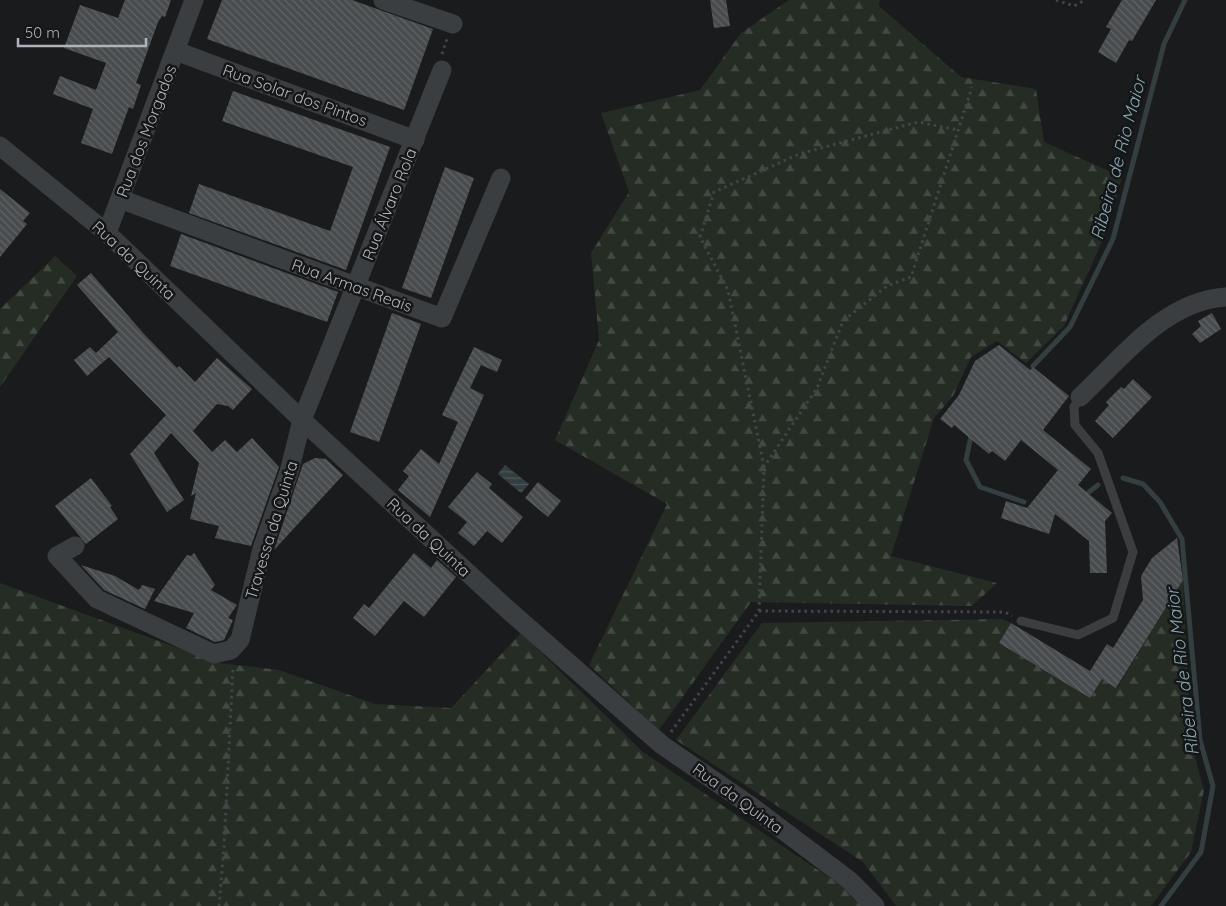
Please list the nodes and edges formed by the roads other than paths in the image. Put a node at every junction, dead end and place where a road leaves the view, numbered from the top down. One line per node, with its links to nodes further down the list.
1 (194, 0): 4 (street, Rua dos Morgados)
2 (383, 0): 3 (street)
3 (454, 24)
4 (176, 51): 6 (street, Rua Solar dos Pintos); 9 (street, Rua dos Morgados)
5 (442, 70): 6 (street, Rua Álvaro Rola)
6 (415, 140): 11 (street, Rua Álvaro Rola)
7 (0, 146): 10 (street, Rua da Quinta)
8 (501, 178): 11 (street, Rua Armas Reais)
9 (120, 200): 10 (street, Rua dos Morgados); 11 (street, Rua Armas Reais)
10 (107, 233): 14 (street, Rua da Quinta)
11 (356, 287): 14 (street, Rua Álvaro Rola)
12 (1226, 297): 13 (street)
13 (1080, 397): 16 (lane)
14 (302, 420): 15 (street, Travessa da Quinta); 17 (street, Rua da Quinta)
15 (75, 546)
16 (1021, 621)
17 (875, 906)

